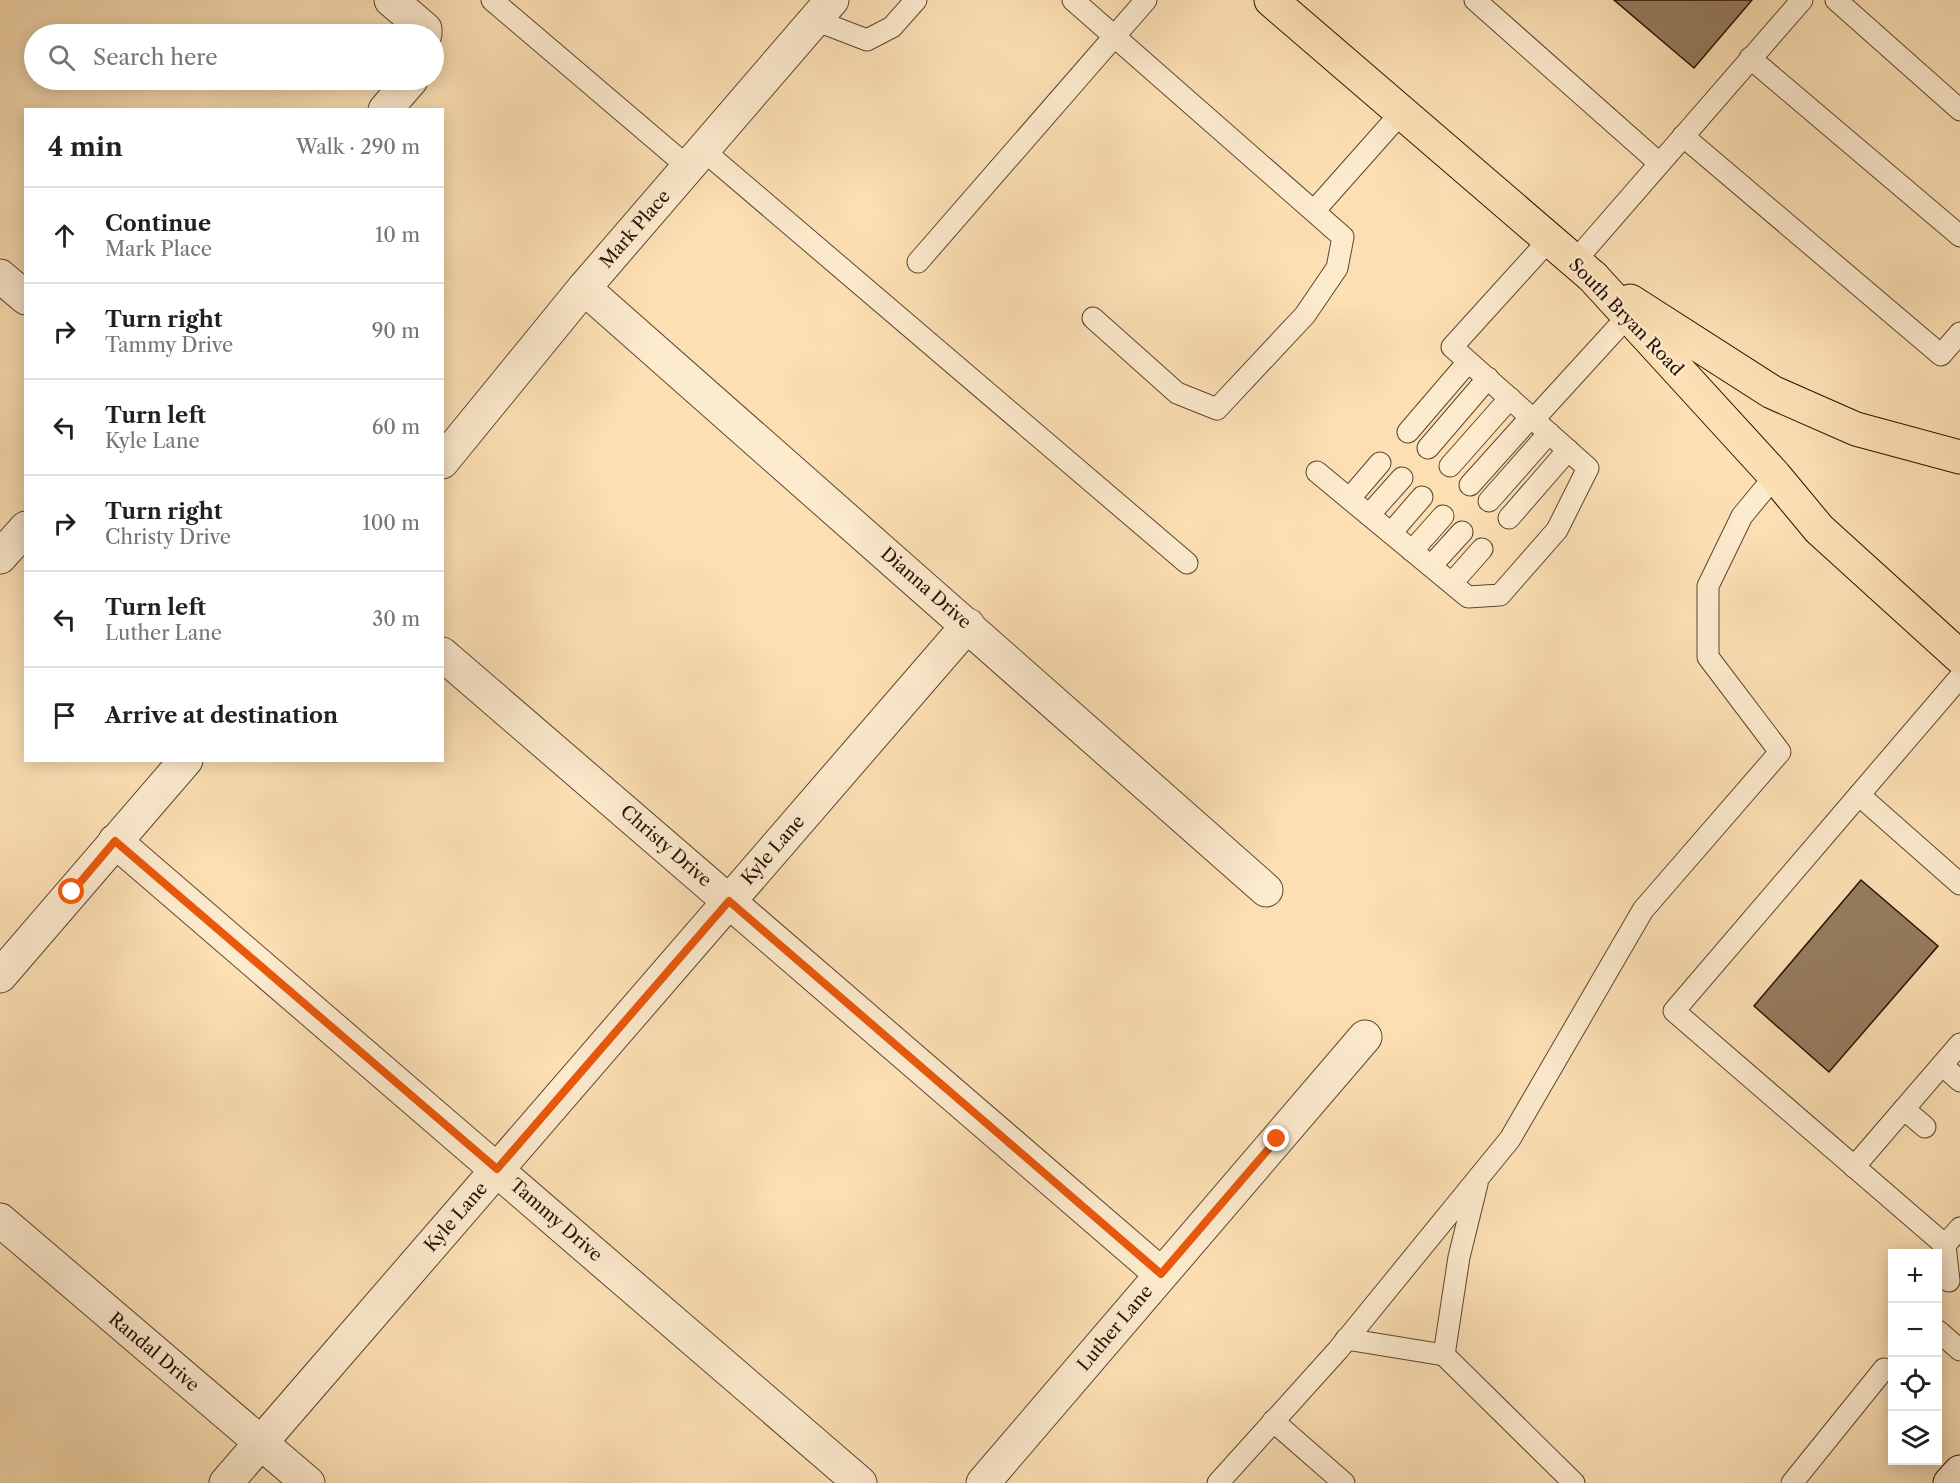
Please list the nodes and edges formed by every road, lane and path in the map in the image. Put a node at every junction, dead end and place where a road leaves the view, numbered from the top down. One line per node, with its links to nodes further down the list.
1 (391, 0): 11 (street)
2 (492, 0): 19 (lane)
3 (916, 0): 10 (lane)
4 (1072, 0): 12 (lane)
5 (1146, 0): 12 (lane)
6 (1271, 0): 17 (main road, South Bryan Road)
7 (1475, 0): 20 (lane)
8 (1802, 0): 13 (lane)
9 (1836, 0): 16 (lane)
10 (823, 10): 19 (street, Mark Place)
11 (419, 24)
12 (1115, 35): 21 (lane); 24 (lane)
13 (1750, 58): 18 (lane); 22 (lane)
14 (402, 90): 15 (street)
15 (387, 108)
16 (1960, 110)
17 (1401, 113): 21 (lane); 23 (main road, South Bryan Road)
18 (1683, 136): 20 (lane); 31 (lane)
19 (696, 158): 27 (street, Mark Place); 59 (lane)
20 (1659, 163): 25 (lane)
21 (1314, 211): 30 (lane)
22 (1960, 236)
23 (1549, 240): 25 (main road, South Bryan Road); 32 (lane)
24 (918, 262)
25 (1584, 269): 29 (main road, South Bryan Road); 39 (main road)
26 (0, 276): 28 (street)
27 (584, 288): 40 (street, Mark Place); 62 (street, Dianna Drive)
28 (24, 296)
29 (1628, 316): 35 (lane); 44 (main road, South Bryan Road)
30 (1093, 318)
31 (1960, 333)
32 (1468, 362): 33 (lane); 36 (lane)
33 (1488, 378): 34 (lane); 37 (lane)
34 (1510, 398): 35 (lane); 42 (lane)
35 (1538, 423): 38 (lane); 46 (lane); 49 (lane)
36 (1408, 432)
37 (1428, 448)
38 (1568, 450): 52 (lane); 61 (lane)
39 (1960, 458)
40 (444, 460)
41 (1380, 463): 48 (lane)
42 (1450, 466)
43 (1317, 472): 48 (lane)
44 (1774, 476): 64 (main road, South Bryan Road); 81 (lane)
45 (1402, 478): 50 (lane)
46 (1470, 485)
47 (1422, 497): 55 (lane)
48 (1350, 498): 50 (lane)
49 (1489, 501)
50 (1370, 515): 55 (lane)
51 (1443, 516): 57 (lane)
52 (1509, 518)
53 (24, 530): 58 (street)
54 (1462, 531): 60 (lane)
55 (1391, 532): 57 (lane)
56 (1482, 549): 61 (lane)
57 (1412, 550): 60 (lane)
58 (0, 557)
59 (1187, 563)
60 (1431, 566): 61 (lane)
61 (1452, 583)
62 (968, 625): 70 (street, Dianna Drive); 71 (street, Kyle Lane)
63 (444, 656): 71 (street, Christy Drive)
64 (1960, 657)
65 (1960, 677): 67 (lane)
66 (184, 762): 68 (street)
67 (1859, 795): 69 (lane); 79 (lane)
68 (115, 841): 72 (street); 80 (street, Tammy Drive)
69 (1960, 884)
70 (1266, 890)
71 (729, 901): 80 (street, Kyle Lane); 85 (street, Christy Drive)
72 (0, 976)
73 (1365, 1038): 85 (street, Luther Lane)
74 (1960, 1044): 75 (lane)
75 (1942, 1065): 76 (lane); 77 (lane)
76 (1960, 1081)
77 (1904, 1109): 78 (lane); 79 (lane)
78 (1925, 1128)
79 (1854, 1167): 84 (lane)
80 (497, 1169): 93 (street, Kyle Lane); 97 (street, Tammy Drive)
81 (1478, 1178): 88 (lane); 90 (lane)
82 (0, 1220): 93 (street, Randal Drive)
83 (1960, 1228): 84 (lane)
84 (1945, 1245): 86 (lane)
85 (1161, 1274): 98 (street, Luther Lane)
86 (1949, 1289)
87 (1942, 1334): 89 (lane)
88 (1346, 1339): 90 (lane); 92 (lane)
89 (1960, 1350)
90 (1444, 1355): 101 (lane)
91 (1884, 1369): 102 (lane)
92 (1273, 1421): 99 (lane); 100 (lane)
93 (261, 1443): 95 (street, Kyle Lane); 96 (street, Randal Drive)
94 (1960, 1472): 103 (street)
95 (226, 1483)
96 (308, 1483)
97 (860, 1483)
98 (983, 1483)
99 (1218, 1483)
100 (1344, 1483)
101 (1574, 1483)
102 (1792, 1483)
103 (1950, 1483)

